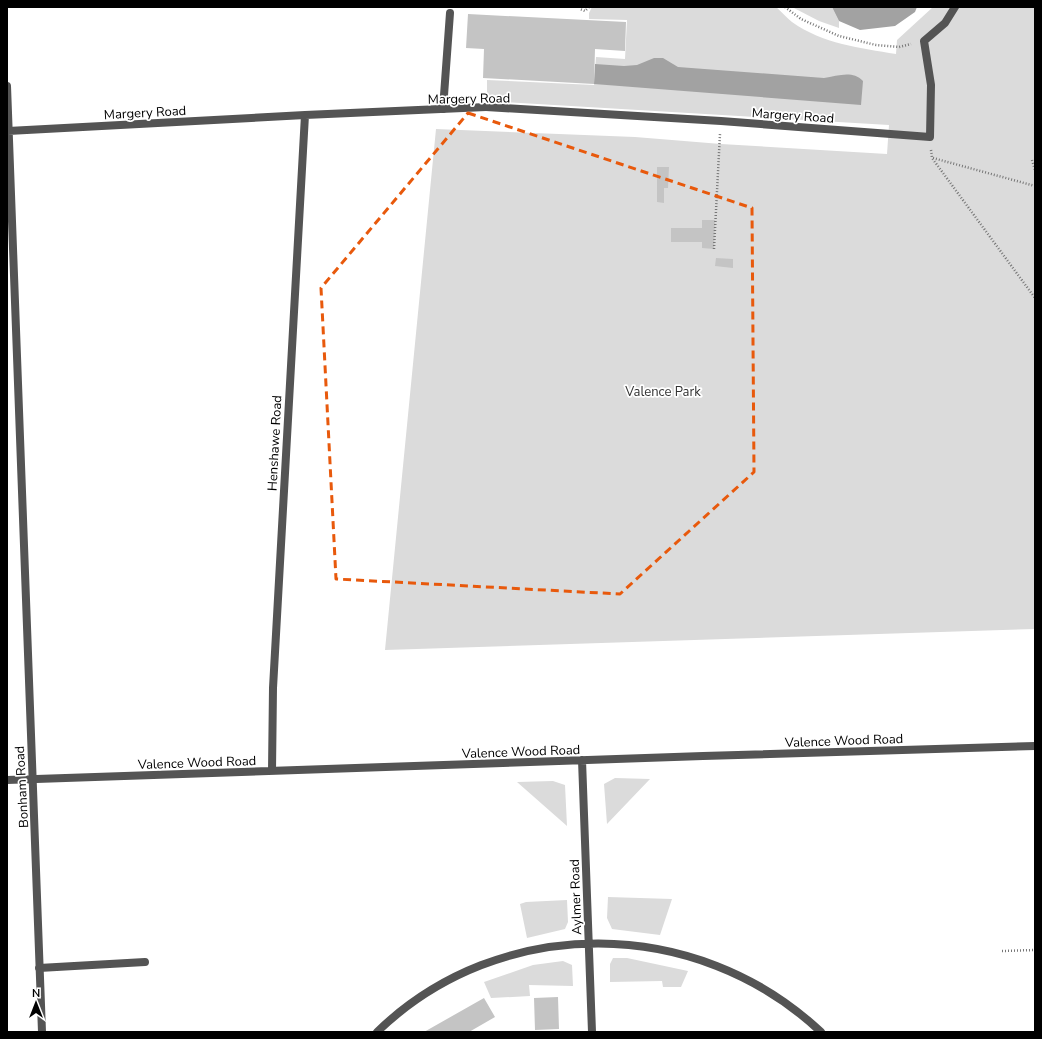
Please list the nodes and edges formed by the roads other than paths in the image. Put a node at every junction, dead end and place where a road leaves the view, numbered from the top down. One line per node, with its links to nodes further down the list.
1 (955, 7): 4 (street, Margery Road)
2 (450, 13): 4 (street)
3 (7, 86): 6 (street, Bonham Road)
4 (443, 109): 5 (street, Margery Road)
5 (305, 115): 6 (street, Margery Road); 9 (street, Henshawe Road)
6 (8, 131): 10 (street, Bonham Road)
7 (1035, 746): 8 (street, Valence Wood Road)
8 (582, 760): 9 (street, Valence Wood Road); 12 (street, Aylmer Road)
9 (272, 772): 10 (street, Valence Wood Road)
10 (32, 779): 11 (street, Valence Wood Road); 14 (street, Bonham Road)
11 (7, 780)
12 (589, 943): 16 (street); 17 (street, Aylmer Road); 18 (street)
13 (145, 962): 14 (street)
14 (40, 968): 15 (street, Bonham Road)
15 (42, 1032)
16 (377, 1032)
17 (592, 1032)
18 (821, 1032)

